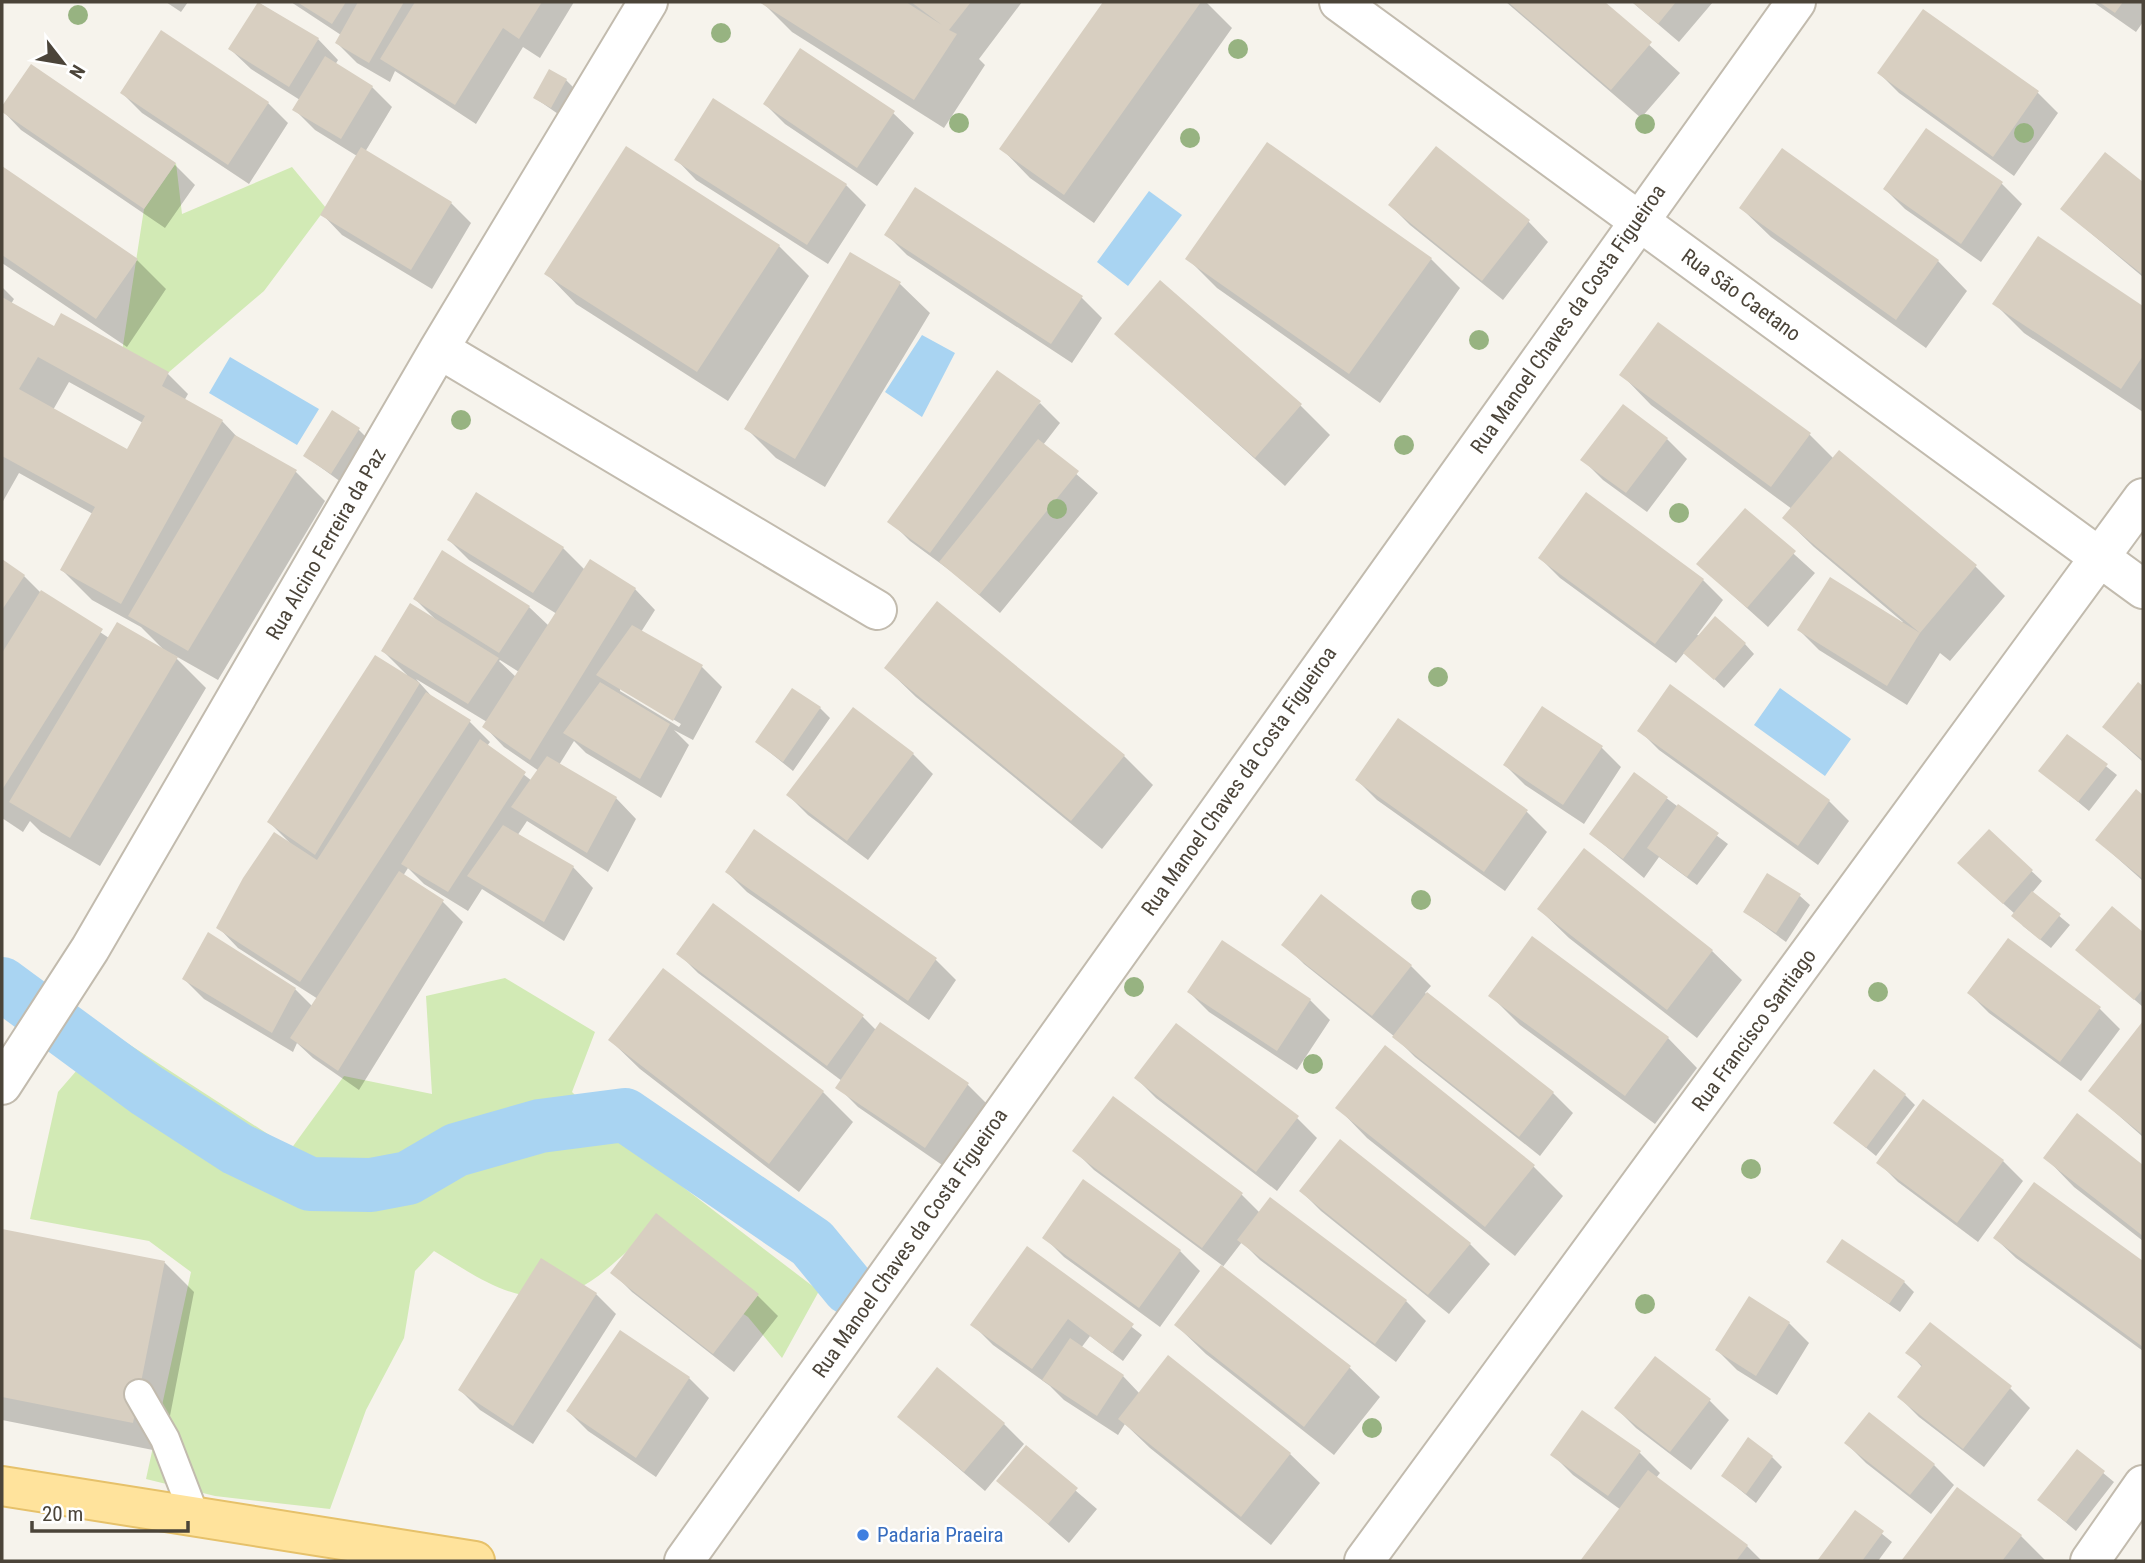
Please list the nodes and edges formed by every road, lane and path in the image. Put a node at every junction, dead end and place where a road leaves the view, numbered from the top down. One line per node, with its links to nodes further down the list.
1 (648, 2): 5 (street, Rua Alcino Ferreira da Paz)
2 (1339, 2): 4 (street, Rua São Caetano)
3 (1796, 2): 4 (street, Rua Manoel Chaves da Costa Figueiroa)
4 (1639, 219): 7 (street, Rua São Caetano); 16 (street, Rua Manoel Chaves da Costa Figueiroa)
5 (439, 349): 9 (street); 10 (street, Rua Alcino Ferreira da Paz)
6 (2143, 498): 7 (street, Rua Francisco Santiago)
7 (2099, 558): 8 (street, Rua São Caetano); 17 (street, Rua Francisco Santiago)
8 (2143, 589)
9 (877, 610)
10 (2, 1085)
11 (139, 1394): 14 (lane)
12 (2143, 1485): 18 (street)
13 (2, 1486): 14 (main road)
14 (195, 1517): 15 (main road)
15 (475, 1561)
16 (684, 1561)
17 (1364, 1561)
18 (2090, 1561)

